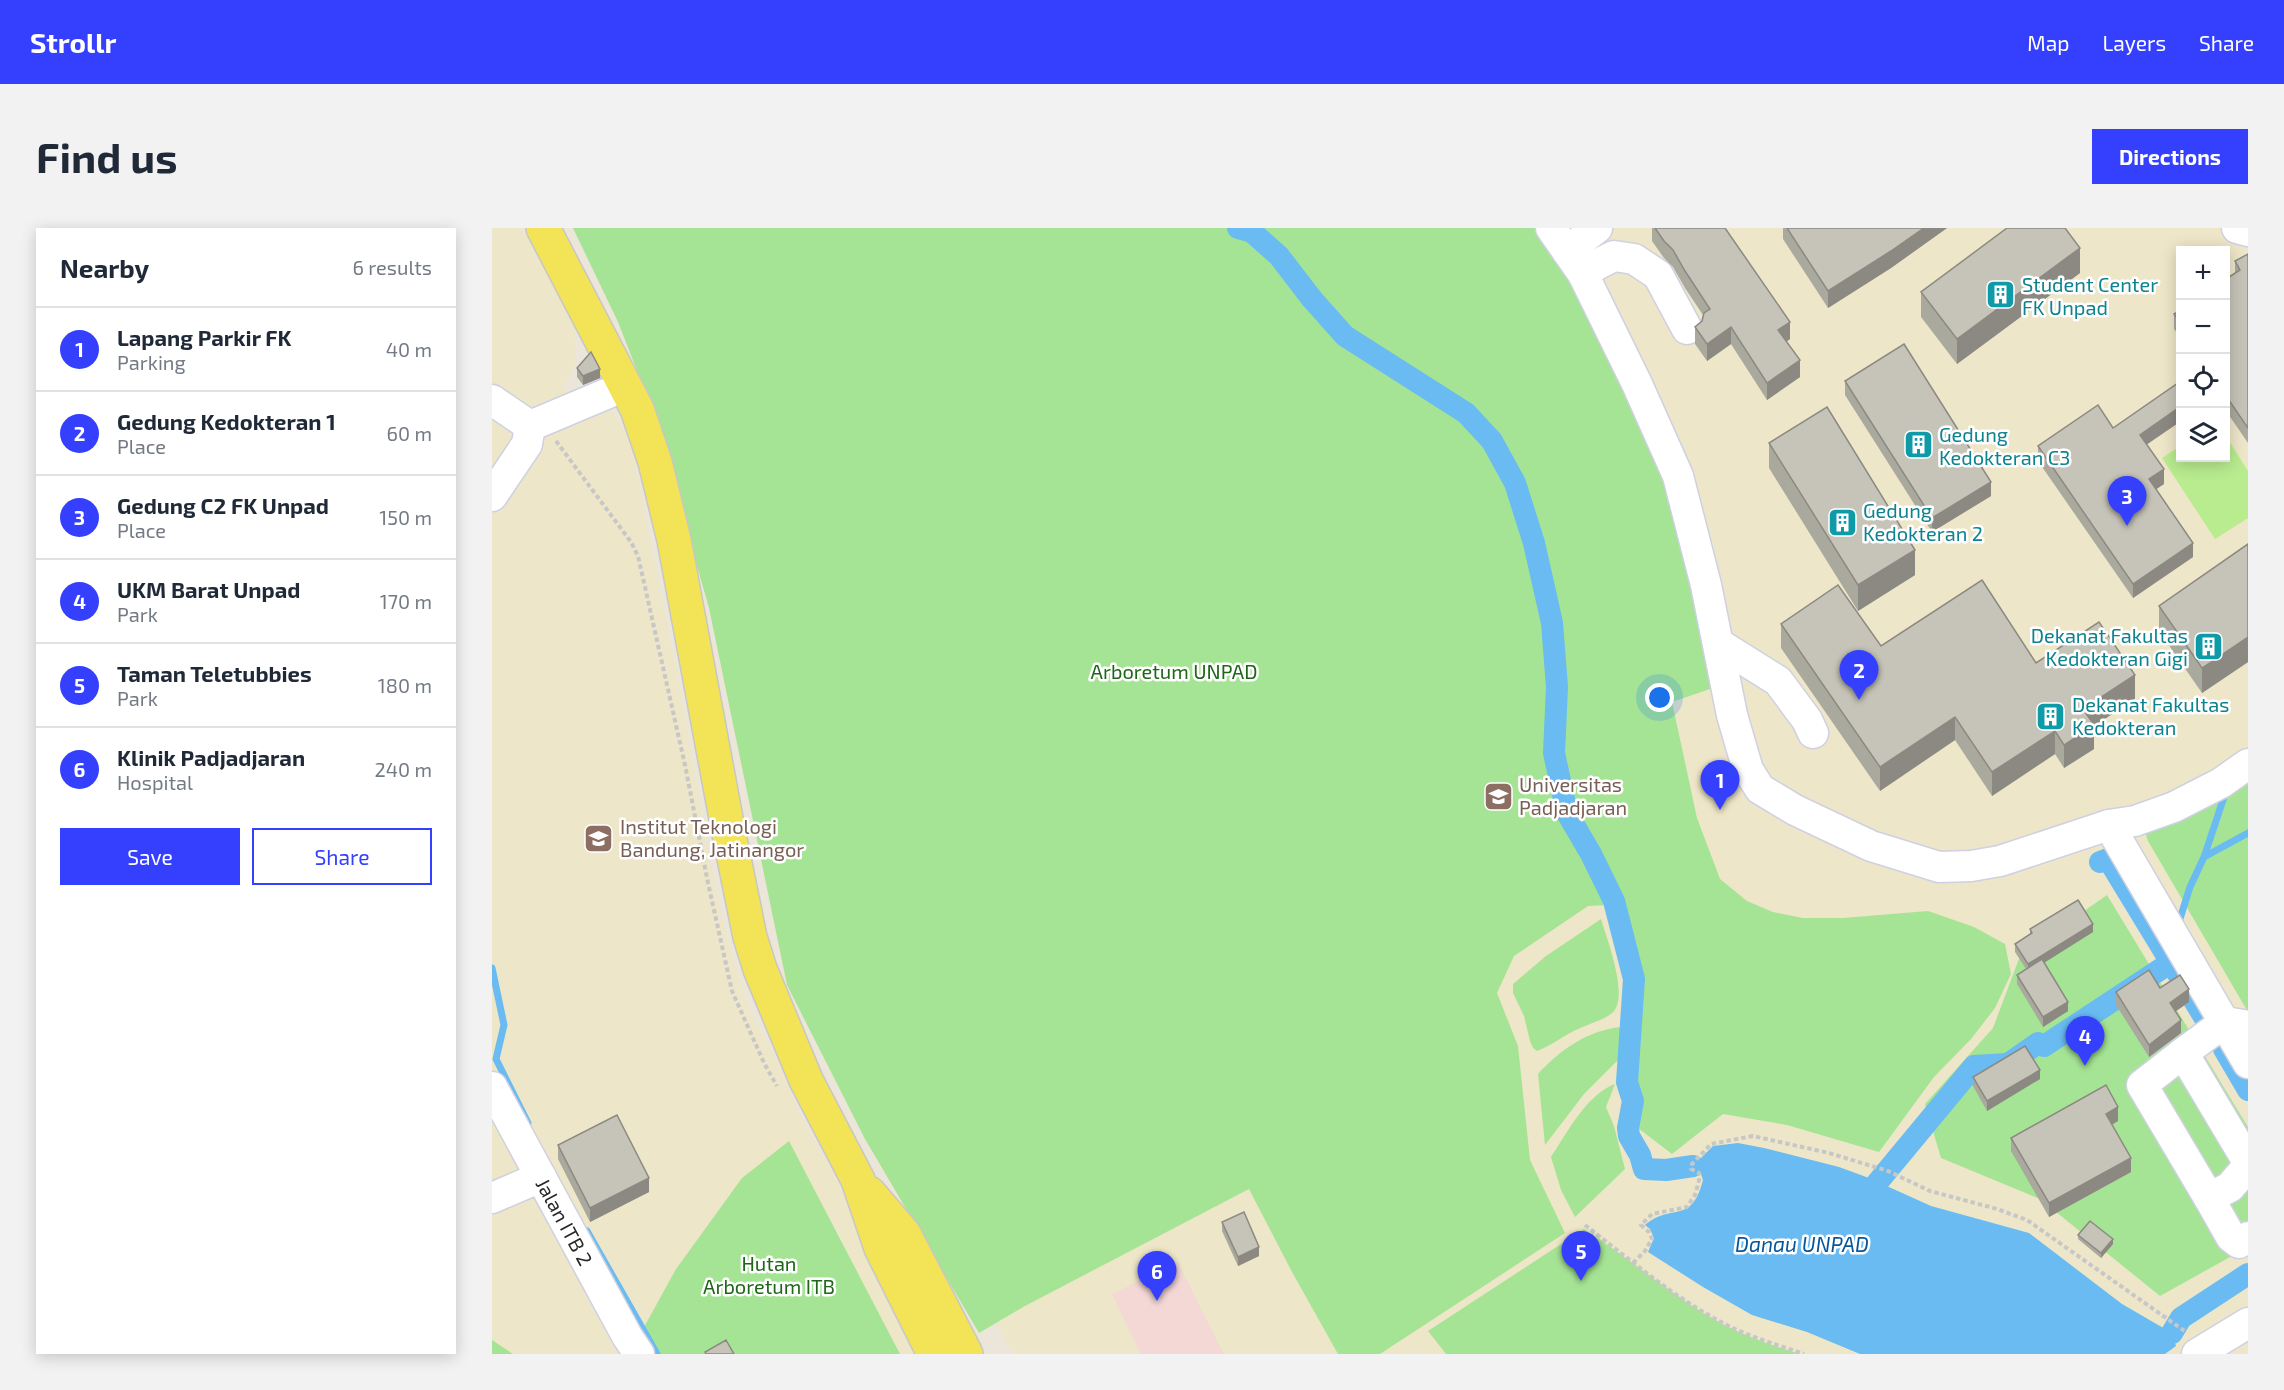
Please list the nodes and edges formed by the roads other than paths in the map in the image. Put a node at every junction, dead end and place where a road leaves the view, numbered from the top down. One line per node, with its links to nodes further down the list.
1 (543, 228): 7 (main road)
2 (1597, 228): 5 (lane)
3 (2237, 228): 4 (lane)
4 (2248, 231)
5 (1567, 251): 6 (lane); 11 (lane)
6 (1687, 329)
7 (625, 386): 9 (lane); 21 (main road)
8 (492, 400): 9 (lane)
9 (530, 426): 10 (lane)
10 (492, 496)
11 (1719, 644): 12 (lane); 14 (lane)
12 (1813, 733)
13 (2248, 764): 14 (lane)
14 (2109, 825): 15 (lane)
15 (2236, 1024): 16 (lane); 17 (lane)
16 (2182, 1053): 19 (lane); 23 (lane)
17 (2248, 1063)
18 (494, 1097): 20 (lane, Jalan ITB 2)
19 (2248, 1164): 23 (lane)
20 (540, 1177): 22 (lane); 27 (lane, Jalan ITB 2)
21 (858, 1180): 28 (main road); 29 (main road)
22 (492, 1198)
23 (2209, 1198): 24 (lane)
24 (2248, 1237)
25 (2248, 1323): 26 (lane)
26 (2203, 1351)
27 (639, 1354)
28 (934, 1354)
29 (966, 1354)

